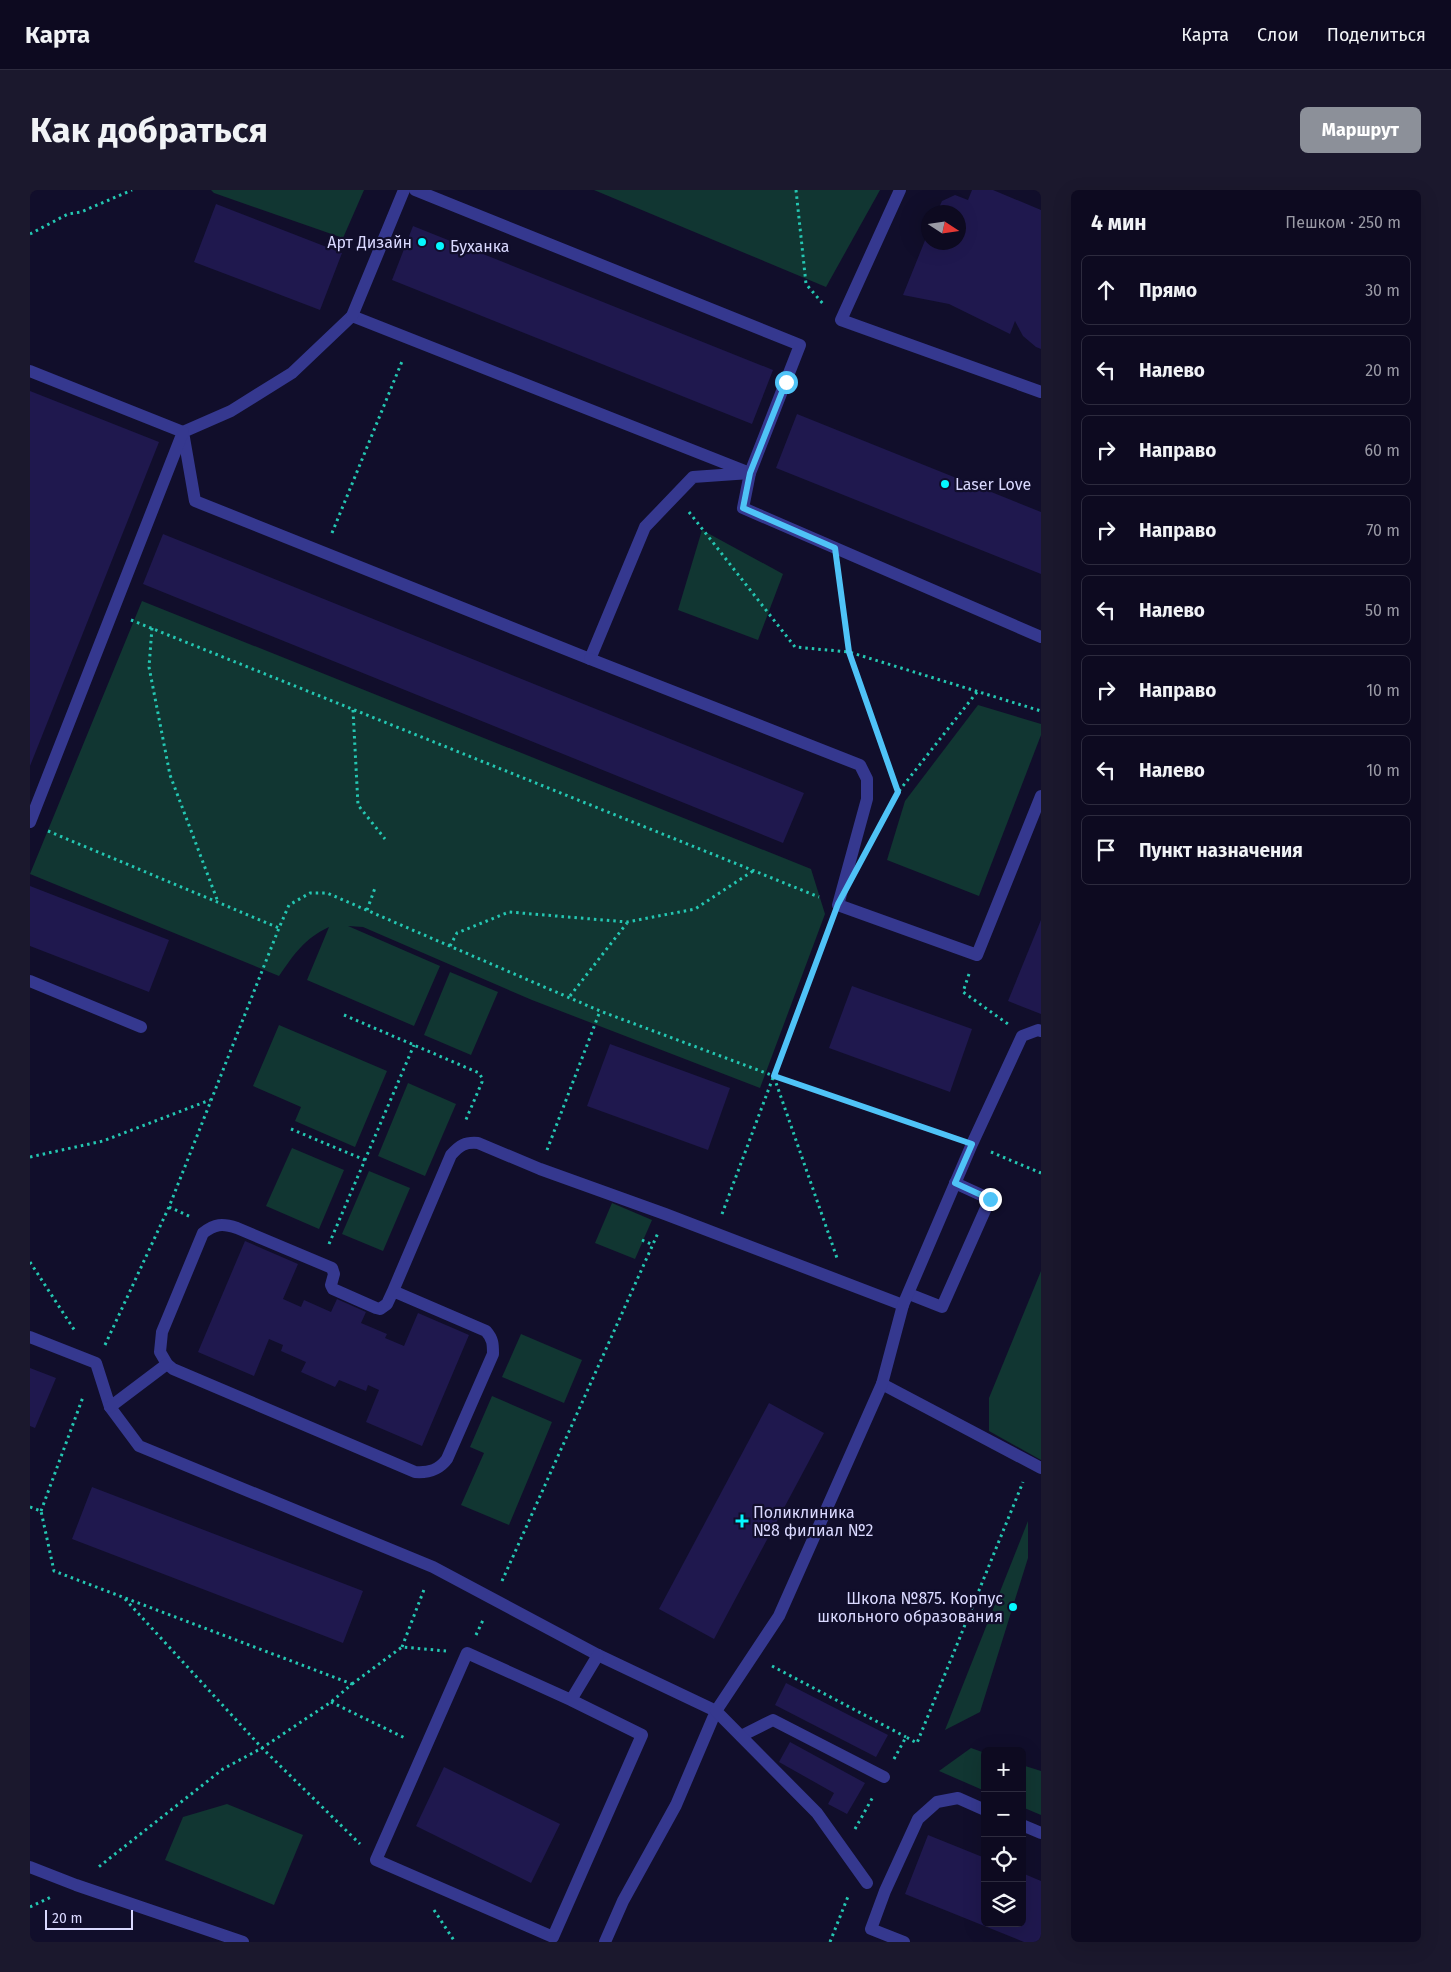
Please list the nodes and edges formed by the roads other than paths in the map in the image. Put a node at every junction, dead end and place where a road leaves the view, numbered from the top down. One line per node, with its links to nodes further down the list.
1 (404, 190): 4 (lane)
2 (415, 190): 8 (lane)
3 (900, 190): 6 (lane)
4 (352, 316): 7 (lane); 8 (lane)
5 (30, 371): 7 (lane)
6 (1041, 392)
7 (183, 432): 10 (lane); 12 (lane)
8 (750, 473): 9 (lane); 10 (lane)
9 (1041, 637)
10 (590, 659): 11 (lane)
11 (1041, 796)
12 (34, 824)
13 (30, 981): 14 (lane)
14 (142, 1027)
15 (1041, 1031): 16 (lane)
16 (955, 1183): 18 (lane); 18 (lane)
17 (393, 1291): 18 (lane); 20 (lane); 20 (lane)
18 (906, 1300): 21 (lane)
19 (30, 1337): 22 (lane)
20 (166, 1364): 22 (lane)
21 (882, 1384): 23 (lane); 26 (lane)
22 (110, 1407): 24 (lane)
23 (1036, 1465)
24 (598, 1655): 25 (lane); 26 (lane)
25 (571, 1700): 34 (lane); 34 (lane)
26 (716, 1711): 27 (lane); 36 (lane)
27 (741, 1736): 28 (lane); 33 (lane)
28 (884, 1777)
29 (981, 1808): 37 (lane)
30 (1026, 1827): 31 (lane)
31 (1041, 1833)
32 (30, 1867): 35 (lane)
33 (867, 1883)
34 (559, 1939)
35 (243, 1942)
36 (605, 1942)
37 (904, 1942)

